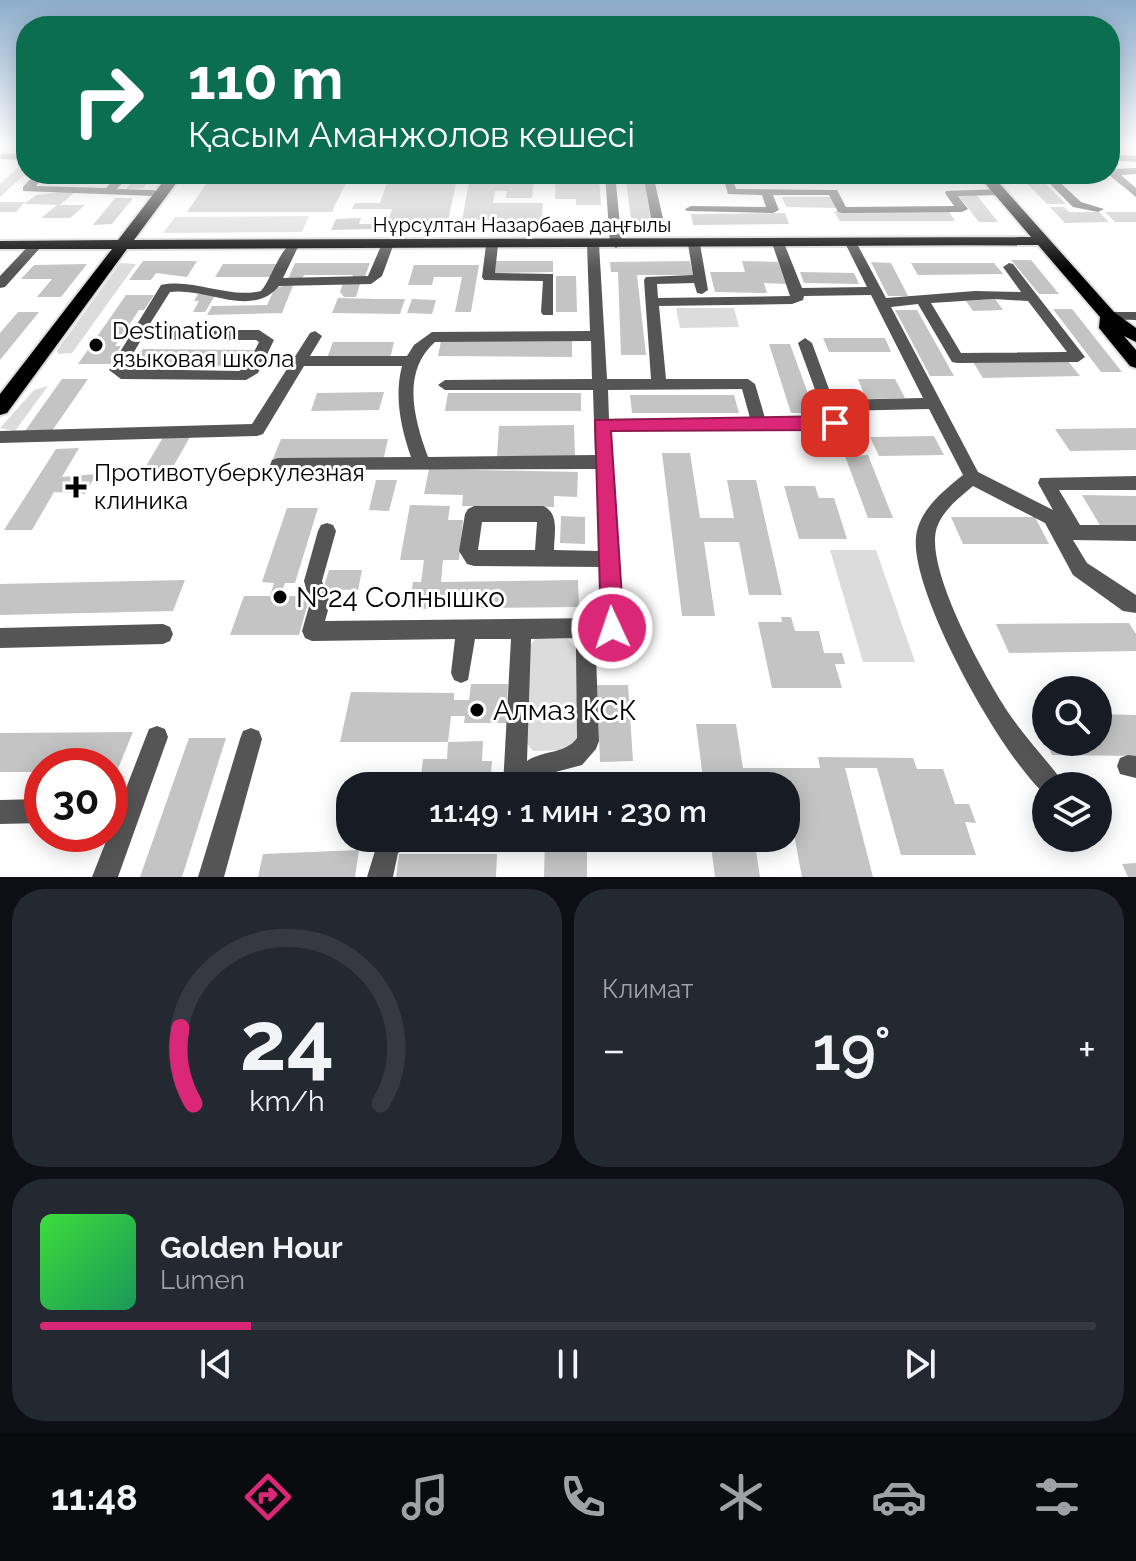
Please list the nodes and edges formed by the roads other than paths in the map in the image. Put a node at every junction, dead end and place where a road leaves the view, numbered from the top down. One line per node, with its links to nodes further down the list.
1 (28, 188): 9 (street)
2 (112, 188): 9 (street)
3 (165, 188): 24 (main road)
4 (611, 188): 20 (street)
5 (651, 188): 15 (street)
6 (731, 188): 10 (street)
7 (996, 188): 11 (main road)
8 (1059, 188): 14 (street)
9 (108, 192): 12 (street)
10 (766, 192): 11 (street); 13 (street)
11 (1000, 192): 16 (main road)
12 (154, 193)
13 (691, 209)
14 (1098, 209)
15 (658, 223)
16 (1044, 241): 18 (main road, Нұрсұлтан Назарбаев даңғылы); 39 (main road)
17 (778, 243): 18 (main road, Нұрсұлтан Назарбаев даңғылы); 21 (main road, Нұрсұлтан Назарбаев даңғылы); 32 (street)
18 (851, 243): 33 (street)
19 (593, 244): 20 (main road, Нұрсұлтан Назарбаев даңғылы); 25 (main road, Нұрсұлтан Назарбаев даңғылы); 43 (street)
20 (616, 244): 21 (main road, Нұрсұлтан Назарбаев даңғылы)
21 (694, 244): 29 (street)
22 (0, 245): 23 (main road, Нұрсұлтан Назарбаев даңғылы)
23 (36, 245): 24 (main road, Нұрсұлтан Назарбаев даңғылы); 31 (street)
24 (120, 245): 27 (main road, Нұрсұлтан Назарбаев даңғылы); 54 (main road)
25 (492, 245): 26 (main road, Нұрсұлтан Назарбаев даңғылы); 38 (street)
26 (387, 246): 27 (main road, Нұрсұлтан Назарбаев даңғылы); 30 (street)
27 (292, 247): 30 (street)
28 (1009, 267): 34 (street)
29 (699, 279): 35 (street); 37 (street)
30 (275, 282): 41 (street)
31 (0, 284)
32 (797, 292): 33 (street); 35 (street)
33 (878, 297): 36 (street); 52 (street)
34 (1032, 297): 36 (street); 36 (street)
35 (705, 301): 37 (street)
36 (923, 301)
37 (653, 302): 51 (street)
38 (548, 312)
39 (1108, 316): 40 (street); 44 (main road); 48 (main road)
40 (1136, 316)
41 (136, 335): 41 (street)
42 (315, 336): 46 (street)
43 (597, 336): 47 (street); 50 (street)
44 (1136, 336)
45 (805, 343): 53 (street)
46 (300, 361): 47 (street); 57 (street)
47 (410, 361): 59 (street)
48 (1136, 362)
49 (445, 385): 50 (street)
50 (600, 385): 51 (street); 56 (street)
51 (659, 385): 55 (street)
52 (933, 403): 53 (street); 61 (street)
53 (828, 406): 55 (street)
54 (0, 408)
55 (759, 423): 56 (street)
56 (602, 425): 58 (street)
57 (0, 437)
58 (604, 462): 59 (street); 66 (street)
59 (422, 464): 60 (street)
60 (278, 465)
61 (972, 477): 67 (street); 78 (street)
62 (1136, 483): 64 (street)
63 (327, 531): 68 (street)
64 (1136, 533)
65 (544, 559): 65 (street); 66 (street)
66 (609, 559): 69 (street)
67 (1134, 607)
68 (466, 628): 70 (street); 73 (street)
69 (612, 628): 70 (street); 77 (street)
70 (521, 629): 76 (street)
71 (163, 634): 72 (street)
72 (0, 638)
73 (461, 673)
74 (157, 737): 79 (street)
75 (251, 739): 85 (street)
76 (516, 772)
77 (532, 772)
78 (1041, 772)
79 (128, 793)
80 (24, 813): 81 (street)
81 (2, 816)
82 (110, 852): 84 (street)
83 (386, 852): 86 (street)
84 (105, 877)
85 (211, 877)
86 (380, 877)

